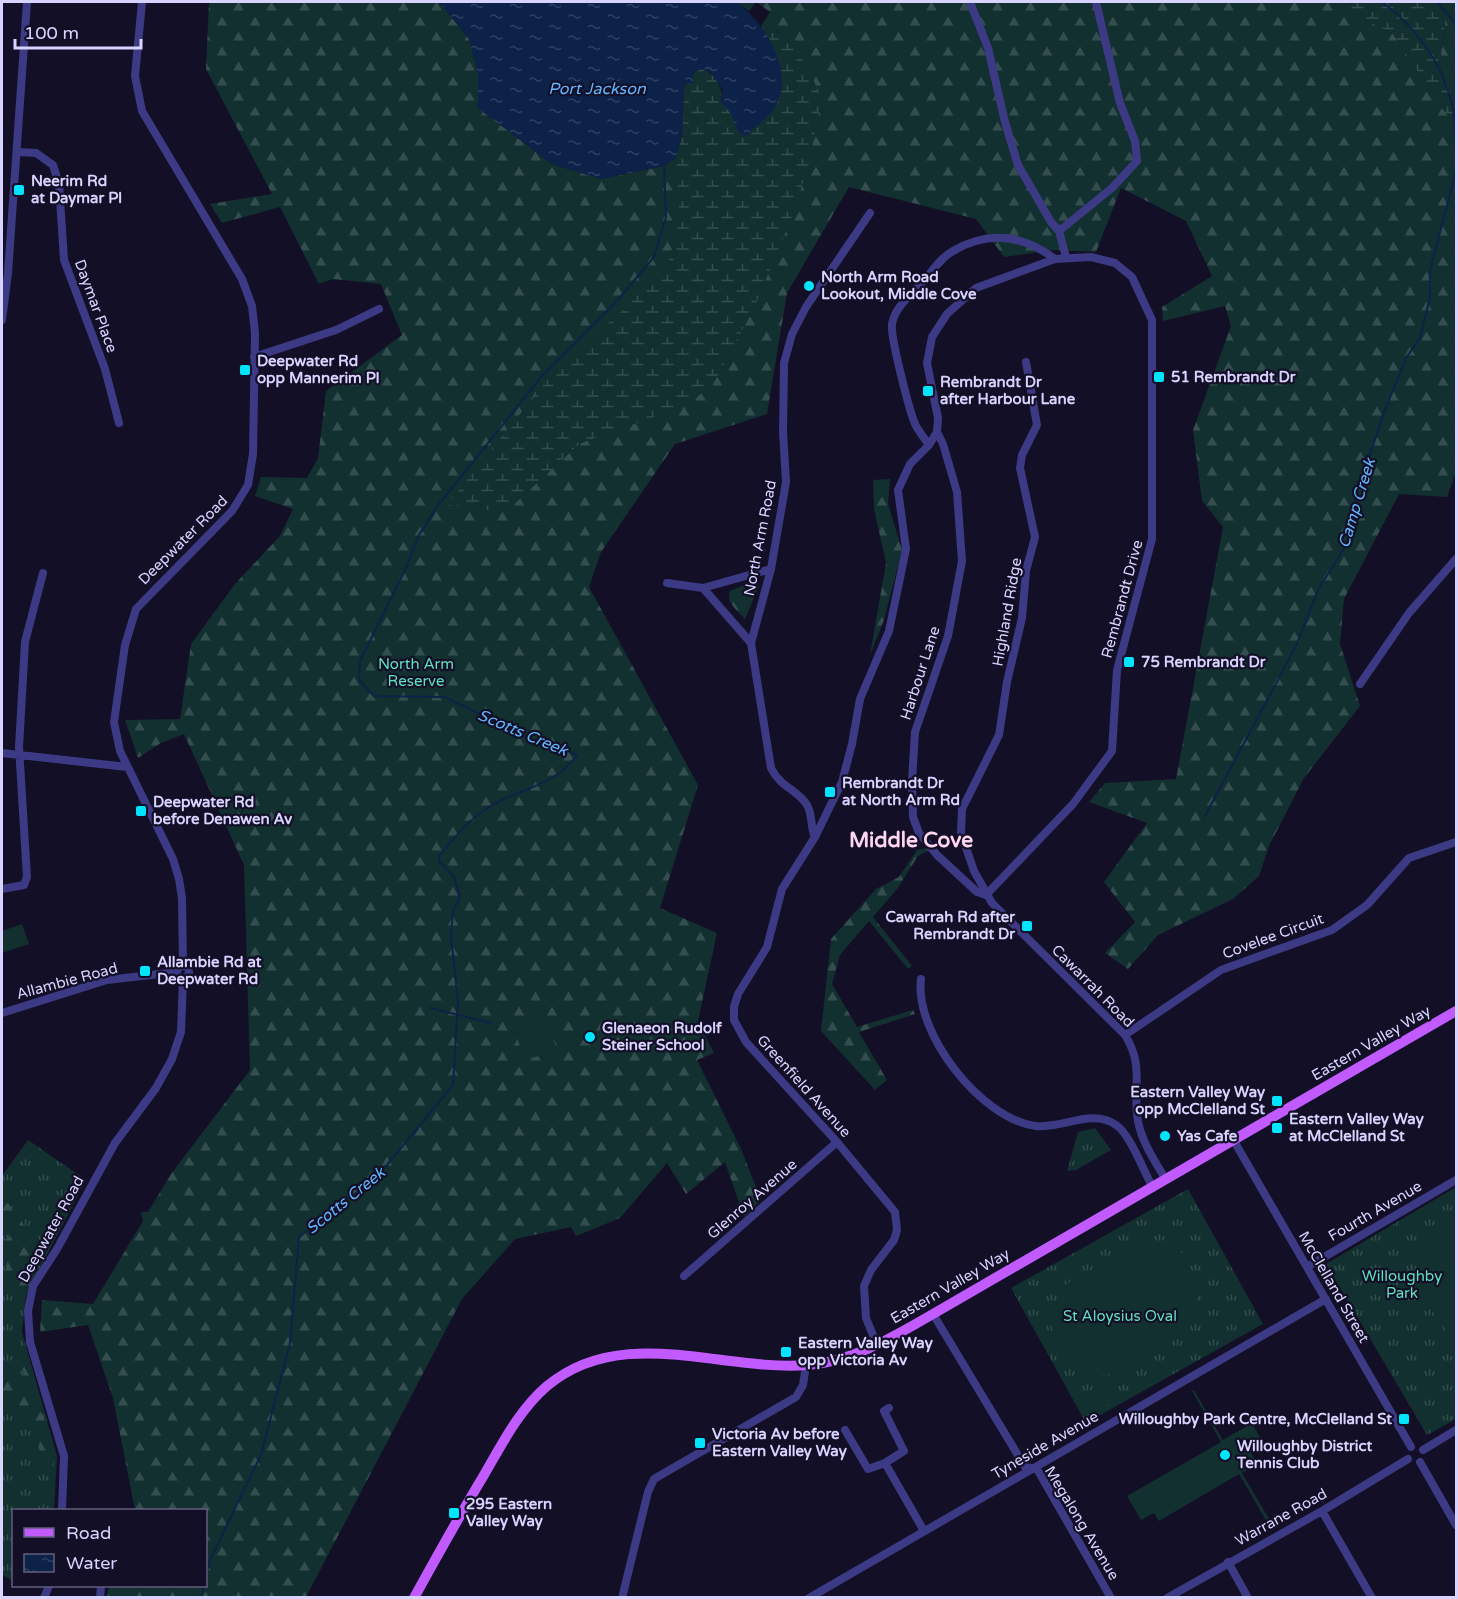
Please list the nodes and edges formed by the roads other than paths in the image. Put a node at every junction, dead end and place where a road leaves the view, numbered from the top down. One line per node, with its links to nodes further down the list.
1 (27, 2): 5 (street)
2 (142, 2): 12 (street, Deepwater Road)
3 (970, 2): 7 (street)
4 (1096, 2): 7 (street)
5 (18, 152): 11 (street); 14 (street, Daymar Place)
6 (870, 213): 18 (street, North Arm Road)
7 (1059, 231): 8 (street)
8 (1066, 257): 9 (street, Rembrandt Drive); 30 (street, Rembrandt Drive)
9 (1055, 259): 15 (street, Rembrandt Drive); 16 (street)
10 (379, 309): 12 (street)
11 (2, 320)
12 (254, 357): 26 (street, Deepwater Road)
13 (1026, 362): 30 (street, Highland Ridge)
14 (119, 423)
15 (937, 432): 16 (street); 30 (street, Harbour Lane)
16 (929, 445): 27 (street)
17 (1456, 559): 23 (street)
18 (771, 569): 21 (street); 22 (street, North Arm Road)
19 (43, 573): 25 (street)
20 (667, 583): 21 (street)
21 (703, 588): 22 (street)
22 (751, 643): 27 (street, North Arm Road)
23 (1360, 684)
24 (2, 753): 25 (street)
25 (21, 756): 26 (street); 29 (street)
26 (127, 767): 31 (street, Deepwater Road)
27 (815, 837): 37 (street, Greenfield Avenue)
28 (1456, 842): 35 (street, Covelee Circuit)
29 (2, 889)
30 (986, 895): 35 (street, Cawarrah Road)
31 (181, 972): 34 (street, Allambie Road); 56 (street, Deepwater Road)
32 (921, 979): 40 (street)
33 (1456, 1011): 36 (main road, Eastern Valley Way)
34 (2, 1013)
35 (1125, 1035): 38 (street, Cawarrah Road)
36 (1234, 1141): 38 (main road, Eastern Valley Way); 41 (street, McClelland Street)
37 (837, 1142): 42 (street, Glenroy Avenue); 45 (street, Greenfield Avenue)
38 (1166, 1180): 40 (main road, Eastern Valley Way)
39 (1456, 1180): 41 (street, Fourth Avenue)
40 (1152, 1188): 44 (main road, Eastern Valley Way)
41 (1307, 1267): 43 (street, McClelland Street)
42 (684, 1276)
43 (1326, 1299): 50 (street, McClelland Street); 55 (street, Tyneside Avenue)
44 (933, 1314): 45 (main road, Eastern Valley Way); 55 (street, Megalong Avenue)
45 (877, 1345): 46 (main road, Eastern Valley Way)
46 (806, 1365): 61 (main road, Eastern Valley Way); 62 (street)
47 (889, 1408): 54 (street)
48 (845, 1430): 54 (street)
49 (1456, 1430): 51 (street)
50 (1411, 1447): 51 (street); 52 (street)
51 (1423, 1450): 53 (street)
52 (1408, 1459): 53 (street); 57 (street, Warrane Road)
53 (1420, 1462): 58 (street)
54 (885, 1463): 59 (street)
55 (1032, 1468): 59 (street, Tyneside Avenue); 64 (street, Megalong Avenue)
56 (62, 1509)
57 (1322, 1510): 60 (street, Warrane Road); 67 (street)
58 (1456, 1525)
59 (924, 1531): 63 (street, Tyneside Avenue)
60 (1228, 1562): 65 (street, Warrane Road); 66 (street)
61 (414, 1598)
62 (622, 1598)
63 (809, 1598)
64 (1111, 1598)
65 (1167, 1598)
66 (1248, 1598)
67 (1372, 1598)

